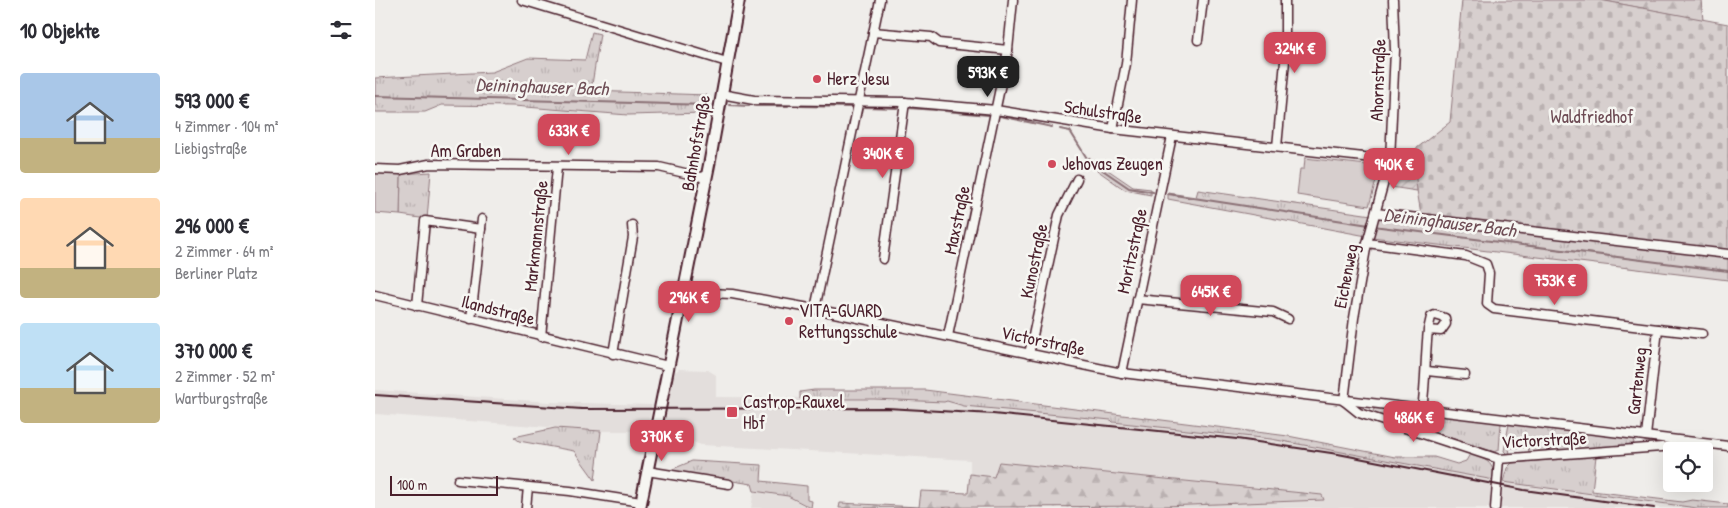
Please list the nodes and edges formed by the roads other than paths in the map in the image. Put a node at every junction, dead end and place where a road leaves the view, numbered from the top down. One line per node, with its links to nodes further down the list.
1 (522, 0): 12 (street)
2 (739, 0): 12 (main road, Bahnhofstraße)
3 (880, 0): 9 (street)
4 (1013, 0): 11 (street, Maxstraße)
5 (1131, 0): 17 (street)
6 (1203, 0): 10 (street)
7 (1285, 0): 19 (street)
8 (1393, 0): 20 (street, Ahornstraße)
9 (873, 32): 11 (street); 14 (street)
10 (1198, 40)
11 (1008, 50): 16 (street, Maxstraße)
12 (727, 62): 13 (main road, Bahnhofstraße)
13 (721, 94): 14 (street, Schulstraße); 23 (main road, Bahnhofstraße)
14 (859, 102): 15 (street, Schulstraße); 36 (street)
15 (905, 102): 16 (street, Schulstraße); 31 (street)
16 (996, 110): 17 (street, Schulstraße); 42 (street, Maxstraße)
17 (1113, 129): 18 (street, Schulstraße)
18 (1172, 136): 19 (street, Schulstraße); 34 (street, Moritzstraße)
19 (1277, 148): 20 (street, Schulstraße)
20 (1390, 160): 25 (street, Eichenweg)
21 (557, 167): 22 (street, Am Graben); 23 (street, Am Graben); 43 (street, Markmannstraße)
22 (375, 169)
23 (706, 178): 32 (main road, Bahnhofstraße)
24 (1077, 179): 45 (street, Kunostraße)
25 (1376, 213): 29 (street, Eichenweg); 30 (street)
26 (482, 219): 28 (street)
27 (632, 225): 44 (street)
28 (481, 228): 35 (street); 37 (street)
29 (1367, 242): 39 (street, Gartenweg); 50 (street, Eichenweg)
30 (1728, 254)
31 (883, 259)
32 (682, 292): 36 (street, Victorstraße); 46 (main road, Bahnhofstraße)
33 (375, 295): 35 (street, Ilandstraße)
34 (1137, 298): 38 (street); 48 (street, Moritzstraße)
35 (417, 306): 37 (street, Ilandstraße)
36 (815, 309): 42 (street, Victorstraße)
37 (471, 319): 43 (street, Ilandstraße)
38 (1289, 319)
39 (1658, 329): 41 (street, Gartenweg); 52 (street, Gartenweg)
40 (1428, 330): 47 (street)
41 (1702, 334)
42 (948, 336): 45 (street, Victorstraße)
43 (541, 337): 44 (street, Ilandstraße)
44 (613, 354): 46 (street, Ilandstraße)
45 (1029, 354): 48 (street, Victorstraße)
46 (668, 366): 59 (main road, Bahnhofstraße)
47 (1427, 371): 49 (street); 51 (street)
48 (1123, 373): 50 (street, Victorstraße)
49 (1465, 374)
50 (1344, 400): 51 (street, Victorstraße); 58 (street, Victorstraße)
51 (1423, 409): 52 (street, Victorstraße)
52 (1643, 435): 53 (street, Victorstraße); 57 (street)
53 (1691, 442)
54 (1713, 445): 55 (street, Victorstraße)
55 (1728, 446)
56 (1663, 447): 57 (street, Victorstraße)
57 (1638, 449): 58 (street, Victorstraße)
58 (1499, 459): 65 (street)
59 (647, 470): 61 (street); 63 (main road, Bahnhofstraße)
60 (457, 480): 62 (street)
61 (729, 484)
62 (528, 487): 63 (street); 64 (street)
63 (640, 505)
64 (526, 508)
65 (1495, 508)

